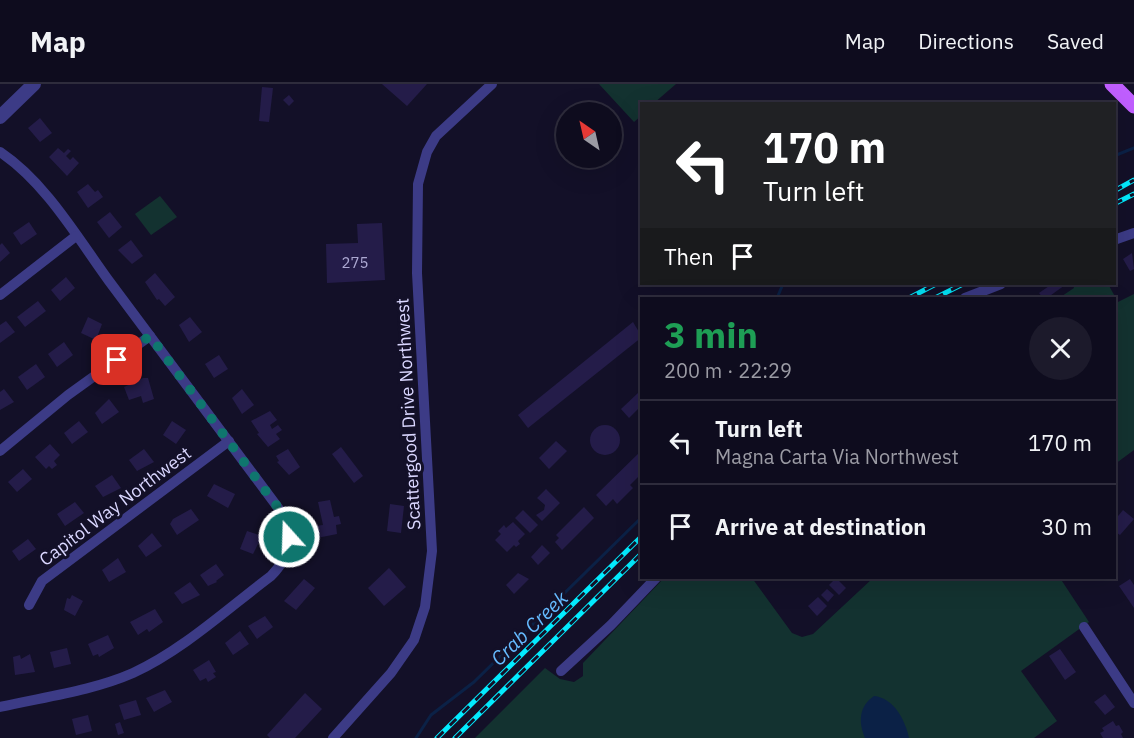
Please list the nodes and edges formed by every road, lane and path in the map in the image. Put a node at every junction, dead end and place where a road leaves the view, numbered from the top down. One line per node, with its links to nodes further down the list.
1 (34, 84): 5 (street)
2 (492, 84): 22 (street, Scattergood Drive Northwest)
3 (1112, 84): 4 (main road)
4 (1131, 103)
5 (0, 117)
6 (0, 152): 8 (street)
7 (1134, 233): 9 (street)
8 (76, 236): 11 (street); 13 (street)
9 (1116, 239)
10 (998, 285): 12 (street)
11 (0, 295)
12 (968, 297)
13 (150, 336): 14 (street); 15 (street)
14 (229, 441): 17 (street, Capitol Way Northwest); 21 (street)
15 (0, 450)
16 (655, 579): 19 (street)
17 (29, 605)
18 (1084, 627): 20 (street)
19 (561, 670)
20 (1134, 703)
21 (0, 707)
22 (333, 738)

